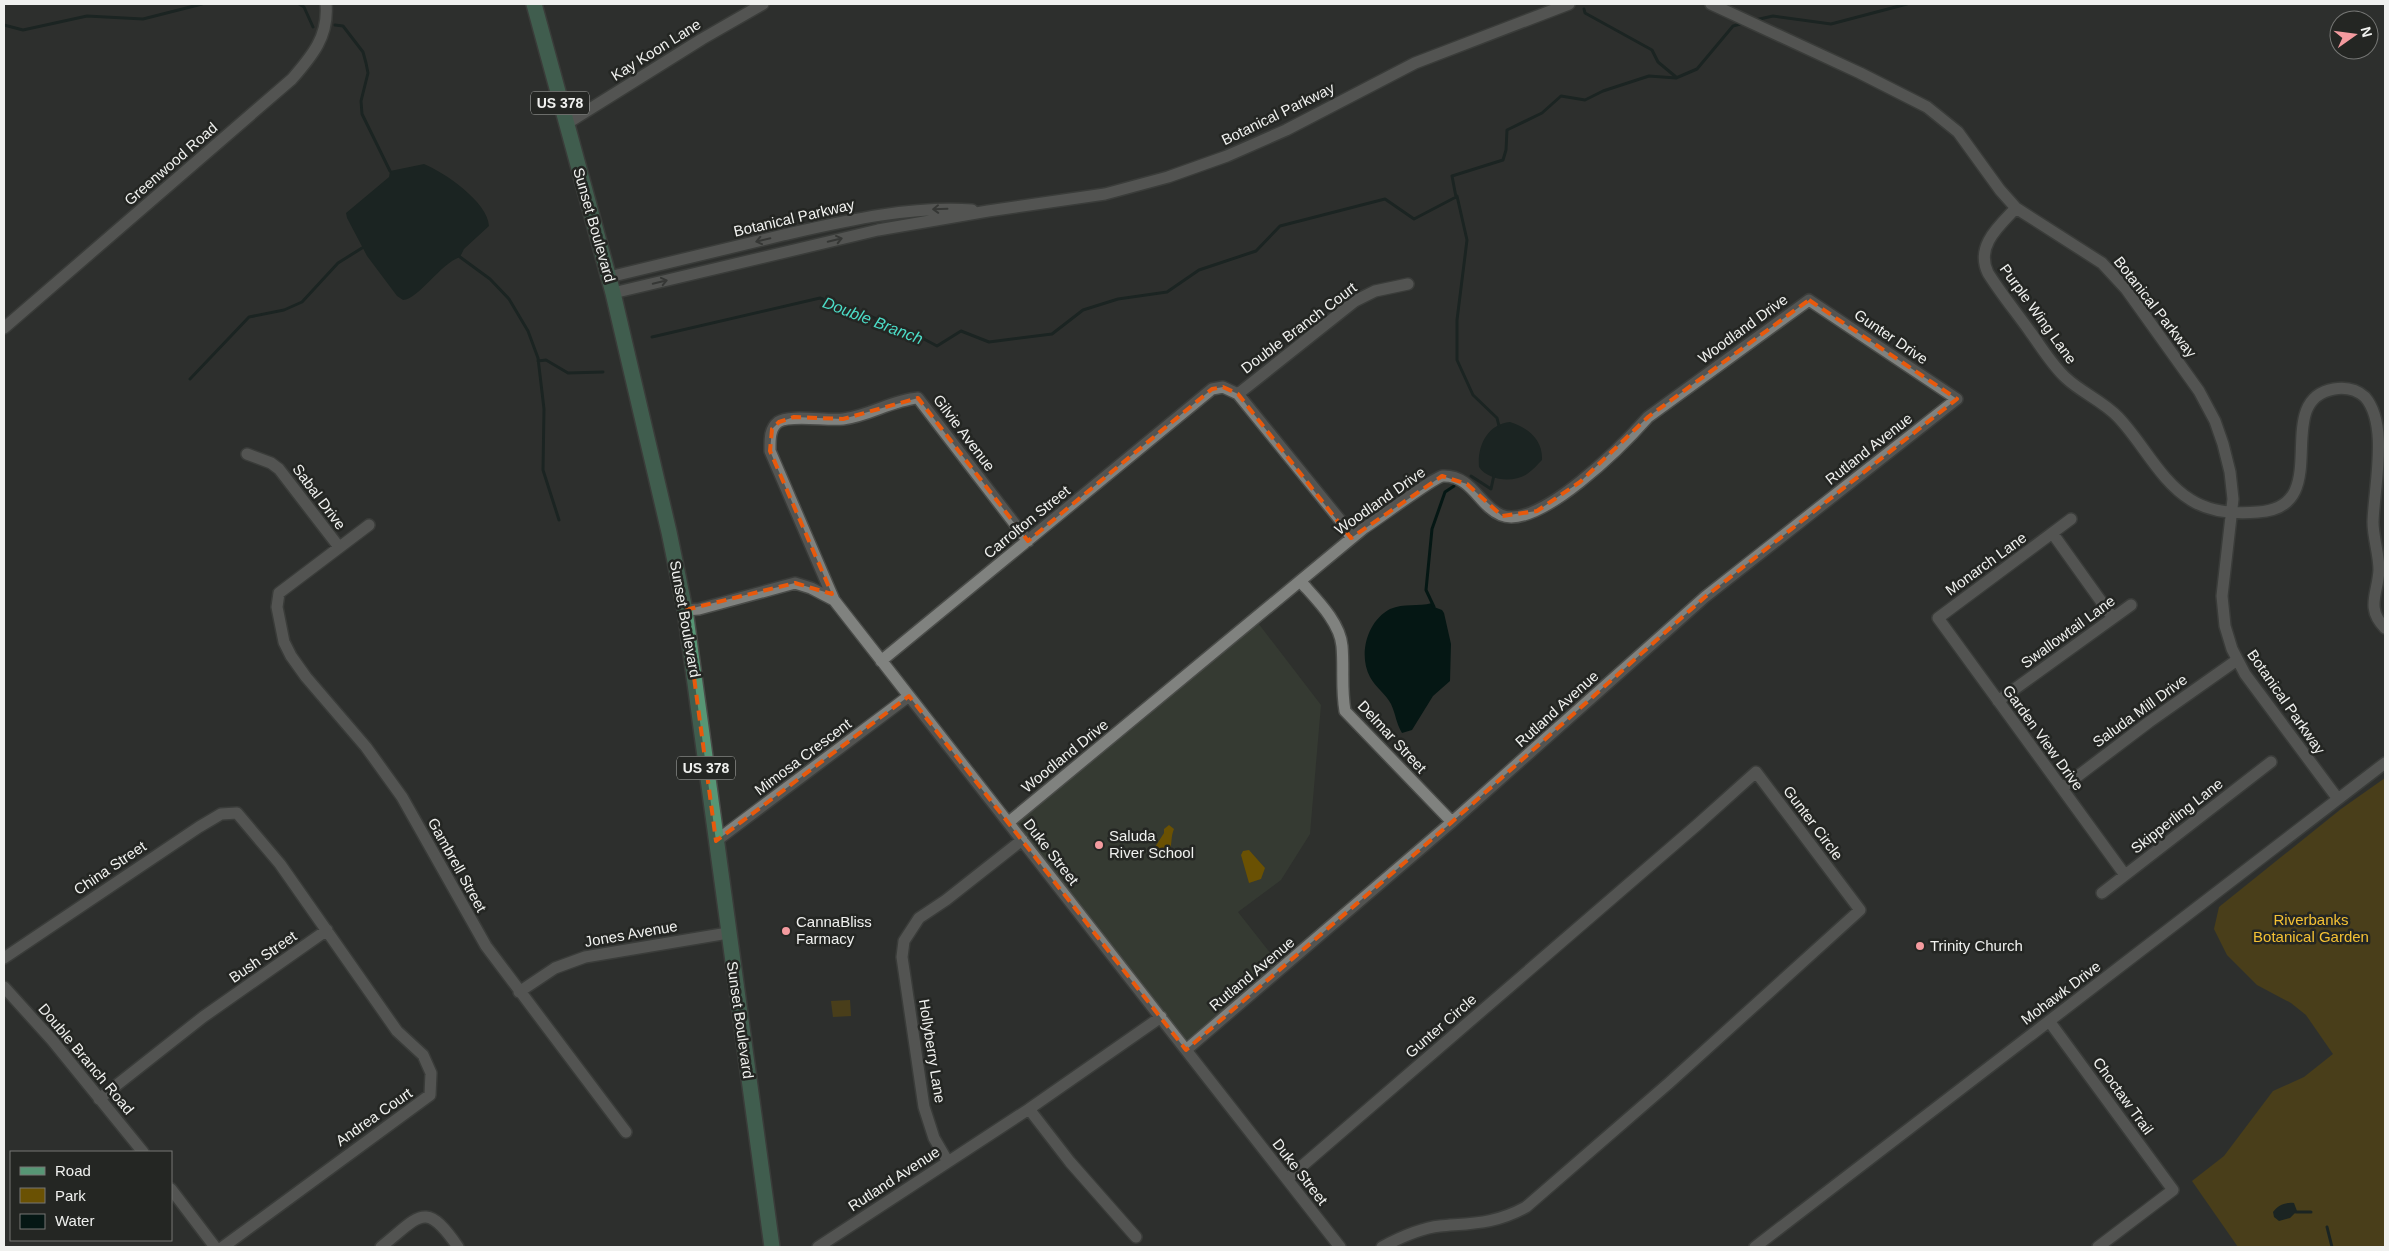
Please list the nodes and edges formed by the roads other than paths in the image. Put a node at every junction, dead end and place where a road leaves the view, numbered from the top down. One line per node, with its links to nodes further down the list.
1 (326, 4): 13 (street, Greenwood Road)
2 (534, 4): 6 (main road, Sunset Boulevard / US 378)
3 (763, 4): 6 (street, Kay Koon Lane)
4 (1569, 4): 8 (street, Botanical Parkway)
5 (1711, 4): 7 (street, Botanical Parkway)
6 (566, 124): 9 (main road, Sunset Boulevard / US 378)
7 (2016, 208): 17 (street, Botanical Parkway); 17 (street, Purple Wing Lane)
8 (988, 211): 9 (street, Botanical Parkway, one-way to 9); 11 (street, Botanical Parkway, one-way to 8)
9 (609, 277): 11 (main road, Sunset Boulevard / US 378)
10 (1408, 284): 14 (street, Double Branch Court)
11 (613, 294): 27 (main road, Sunset Boulevard / US 378)
12 (1809, 300): 15 (street, Gunter Drive); 21 (street, Woodland Drive)
13 (4, 328)
14 (1238, 394): 21 (street); 22 (street, Carrolton Street)
15 (1957, 399): 40 (street, Rutland Avenue)
16 (247, 454): 23 (street, Sabal Drive)
17 (2233, 512): 30 (street, Purple Wing Lane); 31 (street, Botanical Parkway)
18 (2071, 520): 20 (street, Monarch Lane)
19 (369, 525): 23 (street)
20 (2053, 534): 28 (street, Monarch Lane); 29 (street)
21 (1351, 538): 24 (street, Woodland Drive)
22 (1028, 541): 25 (street, Gilvie Avenue); 32 (street, Carrolton Street)
23 (339, 548): 49 (street, Gambrell Street)
24 (1301, 582): 39 (street, Woodland Drive); 40 (street, Delmar Street)
25 (834, 600): 27 (street, Duke Street); 32 (street, Duke Street)
26 (2131, 605): 29 (street, Swallowtail Lane)
27 (685, 610): 42 (main road, Sunset Boulevard / US 378)
28 (1938, 618): 34 (street, Garden View Drive)
29 (2113, 618): 34 (street, Swallowtail Lane)
30 (2385, 628)
31 (2237, 660): 37 (street, Saluda Mill Drive); 38 (street, Botanical Parkway)
32 (881, 661): 33 (street, Duke Street)
33 (909, 696): 39 (street, Duke Street); 42 (street, Mimosa Crescent)
34 (1998, 701): 37 (street, Garden View Drive)
35 (2271, 762): 43 (street, Skipperling Lane)
36 (2385, 763): 38 (street, Mohawk Drive)
37 (2062, 788): 43 (street, Garden View Drive)
38 (2338, 799): 51 (street, Mohawk Drive)
39 (1009, 822): 41 (street, Duke Street)
40 (1452, 822): 52 (street, Rutland Avenue)
41 (1022, 840): 50 (street, Duke Street); 57 (street, Hollyberry Lane)
42 (716, 841): 46 (main road, Sunset Boulevard / US 378)
43 (2125, 875): 44 (street, Skipperling Lane)
44 (2102, 894)
45 (327, 930): 47 (street, China Street); 53 (street, Bush Street); 62 (street, Andrea Court)
46 (728, 933): 49 (street, Jones Avenue); 65 (main road, Sunset Boulevard / US 378)
47 (4, 958)
48 (4, 987): 53 (street, Double Branch Road)
49 (519, 992): 55 (street, Gambrell Street)
50 (1161, 1017): 52 (street, Duke Street); 54 (street, Rutland Avenue)
51 (2049, 1021): 69 (street, Mohawk Drive); 70 (street, Choctaw Trail)
52 (1186, 1050): 58 (street, Duke Street)
53 (99, 1099): 56 (street, Double Branch Road)
54 (1029, 1109): 57 (street, Rutland Avenue); 60 (street)
55 (626, 1132)
56 (142, 1151)
57 (948, 1162): 66 (street, Rutland Avenue)
58 (1287, 1179): 67 (street, Duke Street); 68 (street, Gunter Circle)
59 (172, 1190): 61 (street)
60 (1136, 1238)
61 (215, 1247)
62 (223, 1247)
63 (381, 1247): 64 (street)
64 (458, 1247)
65 (772, 1247)
66 (818, 1247)
67 (1340, 1247)
68 (1382, 1247)
69 (1755, 1247)
70 (2098, 1247)

